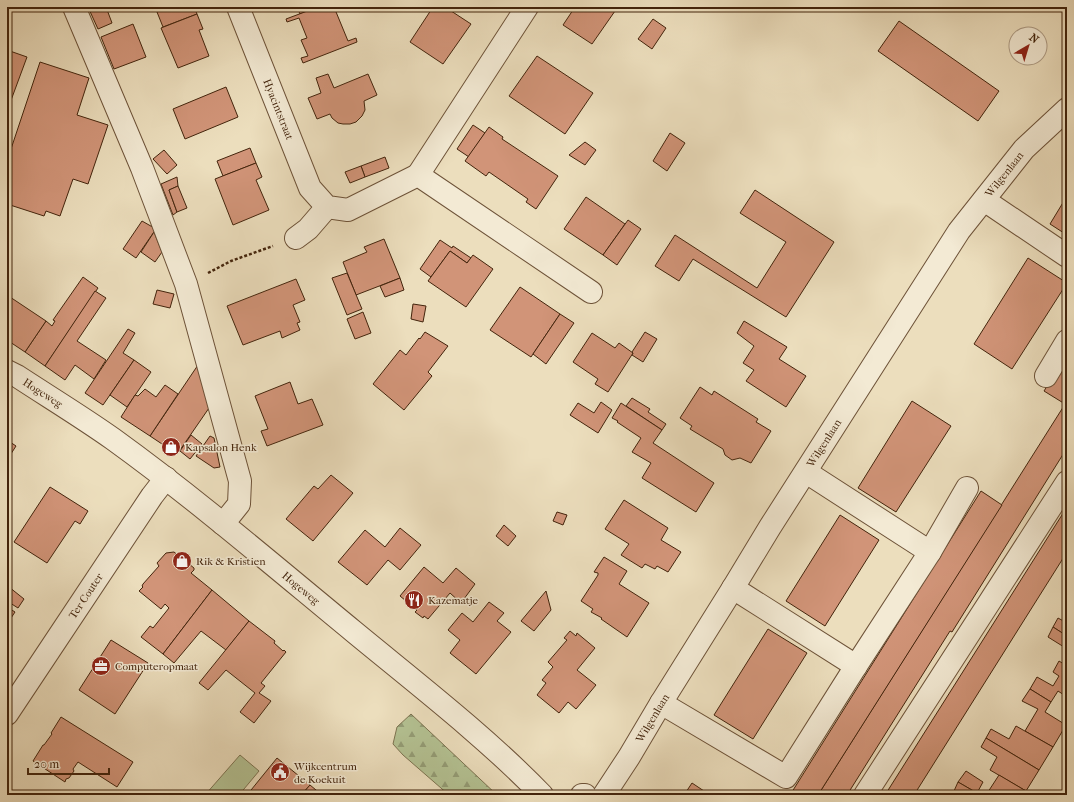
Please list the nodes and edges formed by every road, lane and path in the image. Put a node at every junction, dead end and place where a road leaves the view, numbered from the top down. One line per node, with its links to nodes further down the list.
1 (74, 7): 10 (street)
2 (238, 7): 7 (street, Hyacintstraat)
3 (526, 7): 5 (street)
4 (1067, 109): 6 (street, Wilgenlaan)
5 (418, 175): 7 (street); 11 (street)
6 (984, 200): 9 (street); 15 (street, Wilgenlaan)
7 (327, 207): 8 (street)
8 (296, 238): 10 (path)
9 (1067, 256)
10 (186, 284): 19 (street)
11 (591, 292)
12 (1067, 340): 14 (street)
13 (7, 371): 16 (street, Hogeweg)
14 (1046, 376)
15 (806, 472): 20 (street); 21 (street, Wilgenlaan)
16 (166, 478): 19 (street, Hogeweg); 24 (street, Ter Couter)
17 (1067, 482): 27 (street)
18 (967, 488): 20 (street)
19 (223, 524): 25 (street, Hogeweg)
20 (930, 552): 22 (street)
21 (733, 588): 22 (street); 23 (street, Wilgenlaan)
22 (856, 666): 23 (street)
23 (661, 703): 26 (street, Wilgenlaan)
24 (7, 714)
25 (542, 795)
26 (604, 795)
27 (865, 795)

